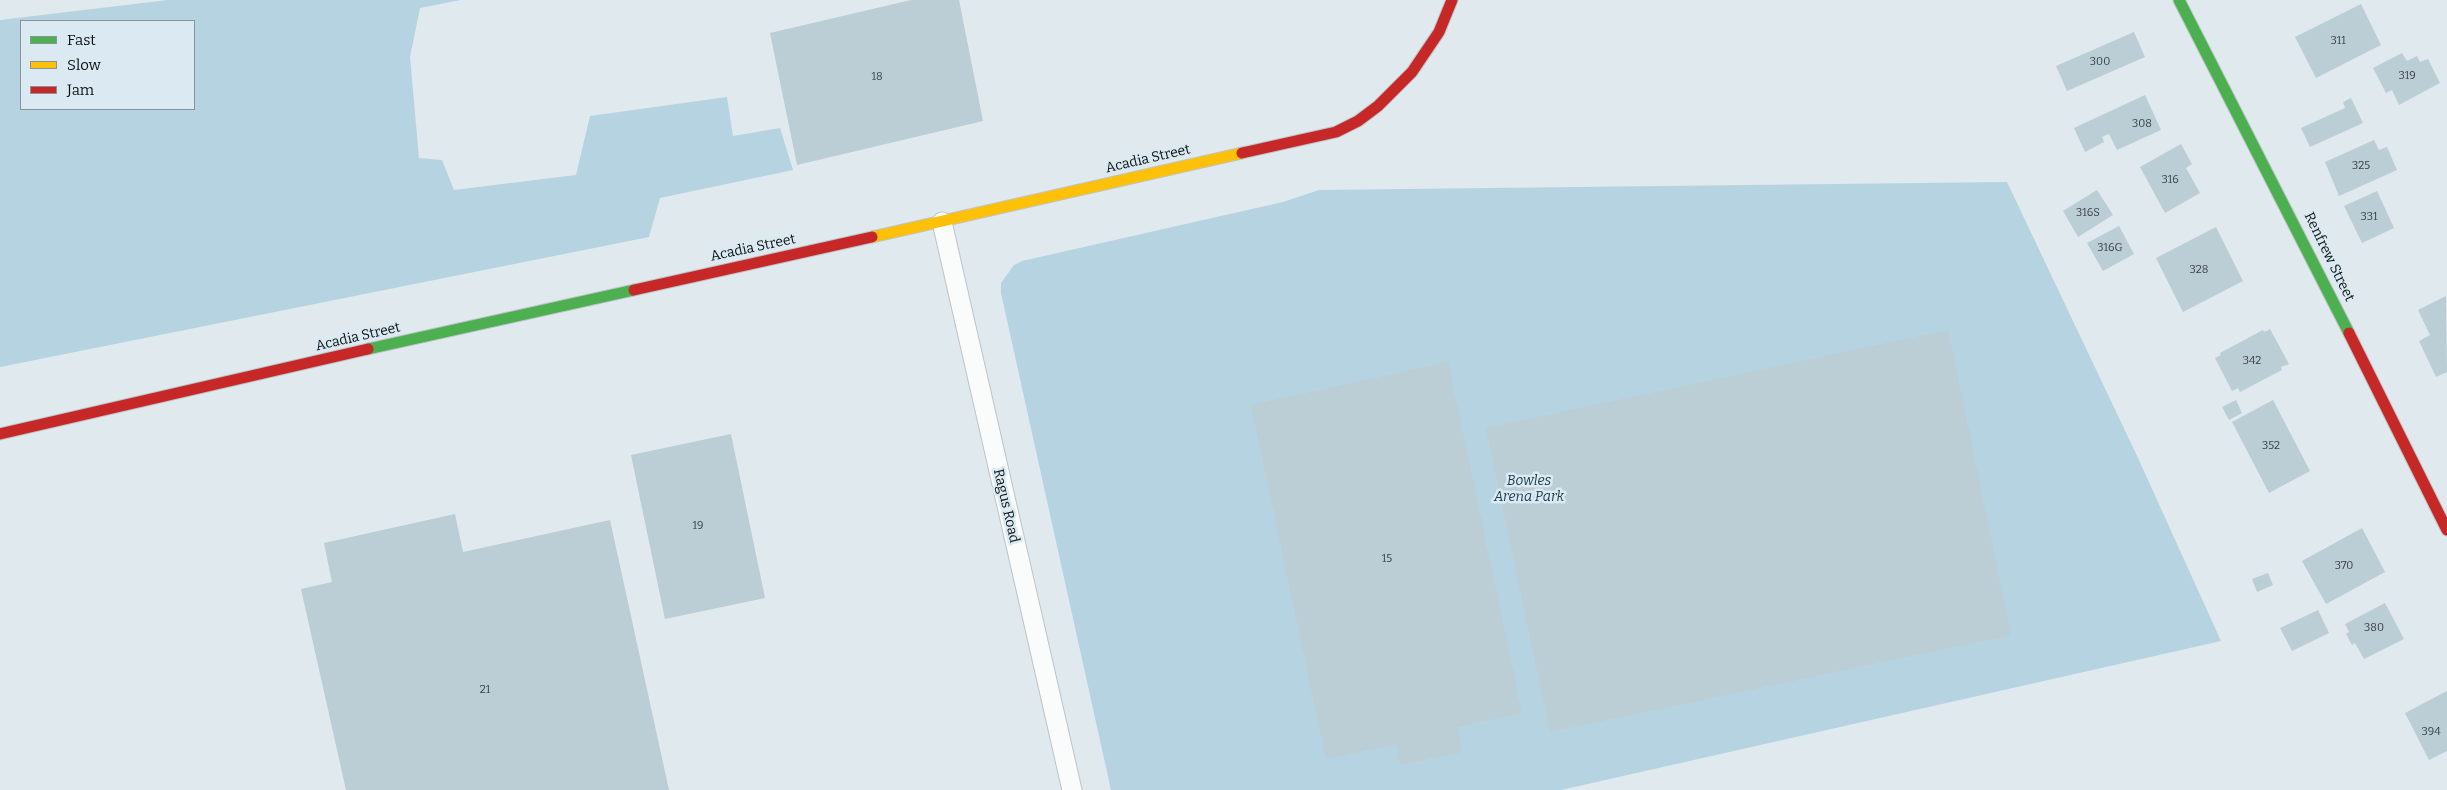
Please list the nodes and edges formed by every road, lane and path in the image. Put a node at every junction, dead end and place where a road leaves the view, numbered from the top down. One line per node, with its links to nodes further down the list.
1 (1452, 0): 3 (street, Acadia Street)
2 (2179, 0): 5 (street, Renfrew Street)
3 (942, 222): 4 (street, Acadia Street); 6 (lane, Ragus Road)
4 (0, 434)
5 (2447, 530)
6 (1072, 790)

